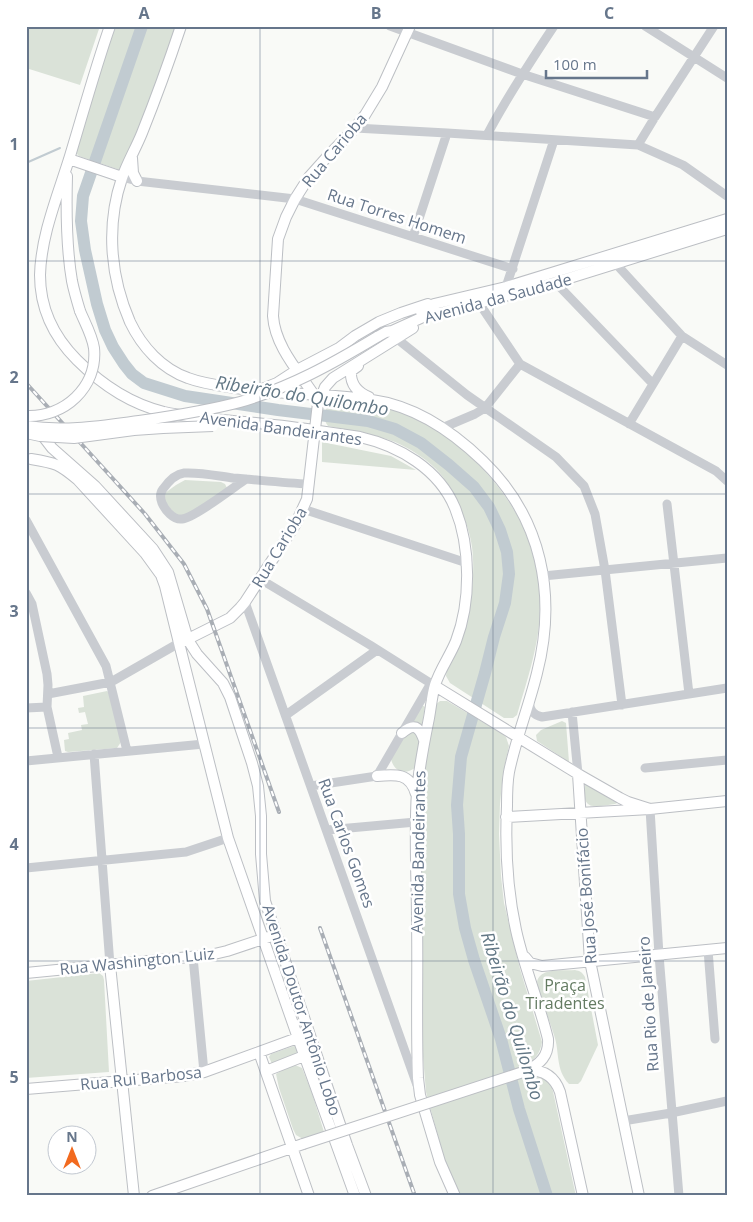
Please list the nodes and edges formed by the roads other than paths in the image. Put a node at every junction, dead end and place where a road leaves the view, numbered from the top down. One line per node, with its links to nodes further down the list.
1 (110, 26): 18 (main road, Avenida Bandeirantes)
2 (181, 26): 17 (main road, Avenida Bandeirantes)
3 (390, 26): 7 (street)
4 (554, 26): 9 (street)
5 (645, 26): 8 (street)
6 (714, 26): 8 (street)
7 (409, 30): 9 (street); 12 (main road, Rua Carioba)
8 (694, 57): 10 (street); 11 (street)
9 (522, 74): 11 (street); 14 (street)
10 (727, 78)
11 (655, 117): 16 (street)
12 (355, 128): 13 (street); 22 (main road, Rua Carioba)
13 (447, 133): 14 (street); 25 (street)
14 (487, 135): 15 (street)
15 (554, 140): 16 (street); 27 (street)
16 (638, 145): 21 (street)
17 (132, 156): 19 (main road, Avenida Bandeirantes); 20 (main road)
18 (68, 162): 19 (main road); 47 (main road, bridge); 48 (main road, Avenida Bandeirantes)
19 (122, 177): 20 (street, Rua Torres Homem); 43 (main road, Avenida Bandeirantes)
20 (137, 181): 22 (street, Rua Torres Homem)
21 (727, 196)
22 (295, 199): 25 (street, Rua Torres Homem); 41 (main road, Rua Carioba)
23 (727, 219): 29 (main road, Avenida da Saudade)
24 (727, 229): 26 (main road, Avenida da Saudade)
25 (412, 237): 27 (street, Rua Torres Homem)
26 (616, 264): 28 (main road, Avenida da Saudade); 34 (street)
27 (513, 269): 29 (street)
28 (556, 283): 30 (main road, Avenida da Saudade); 42 (street)
29 (506, 287): 31 (main road, Avenida da Saudade)
30 (479, 303): 32 (main road, Avenida da Saudade); 38 (street)
31 (434, 304): 33 (main road, Avenida da Saudade); 36 (main road)
32 (440, 313): 33 (main road, Avenida da Saudade); 35 (main road)
33 (386, 332): 50 (main road, bridge)
34 (682, 336): 39 (street); 42 (street)
35 (396, 338): 37 (main road); 46 (street)
36 (339, 348): 40 (main road); 41 (main road)
37 (367, 357): 40 (main road, Rua Carioba); 45 (main road)
38 (520, 364): 46 (street); 49 (street)
39 (727, 365)
40 (348, 368): 44 (main road, Rua Carioba)
41 (297, 370): 43 (main road); 44 (main road, Rua Carioba)
42 (653, 384): 49 (street)
43 (253, 391): 44 (main road, Avenida Bandeirantes)
44 (318, 396): 45 (main road, Avenida Bandeirantes); 51 (main road, Rua Carioba)
45 (384, 402): 52 (main road, Avenida Bandeirantes)
46 (485, 408): 52 (street); 65 (street)
47 (26, 415): 54 (main road, Avenida Doutor Antônio Lobo)
48 (266, 424): 51 (main road, Avenida Bandeirantes); 53 (main road, bridge)
49 (629, 424): 57 (street)
50 (26, 427): 54 (main road)
51 (315, 427): 58 (main road, Rua Carioba); 63 (main road, Avenida Bandeirantes)
52 (442, 428): 66 (main road, Avenida Bandeirantes)
53 (26, 433)
54 (41, 434): 55 (main road); 70 (main road, Avenida Doutor Antônio Lobo)
55 (28, 459): 70 (main road, Avenida Doutor Antônio Lobo)
56 (246, 479): 56 (street); 58 (street)
57 (727, 481)
58 (309, 484): 60 (main road, Rua Carioba)
59 (667, 504): 64 (street)
60 (303, 509): 63 (street); 67 (main road, Rua Carioba)
61 (26, 520): 72 (street)
62 (727, 558): 64 (street)
63 (467, 563): 73 (main road, Avenida Bandeirantes)
64 (674, 563): 65 (street); 76 (street)
65 (605, 570): 66 (street); 78 (street)
66 (543, 576): 77 (main road, Avenida Bandeirantes)
67 (260, 579): 69 (main road, Rua Carioba); 71 (street)
68 (26, 593): 75 (street)
69 (245, 602): 70 (main road, Rua Carioba); 82 (street, Rua Carlos Gomes)
70 (183, 642): 72 (street, Rua Carioba); 86 (main road, Avenida Doutor Antônio Lobo); 108 (main road, Avenida Doutor Antônio Lobo)
71 (377, 650): 73 (street); 82 (street)
72 (111, 682): 75 (street, Rua Carioba); 88 (street)
73 (433, 685): 83 (street); 84 (main road); 85 (main road, Avenida Bandeirantes)
74 (727, 688): 76 (street)
75 (48, 694): 79 (street)
76 (689, 694): 78 (street)
77 (529, 701): 81 (street); 84 (main road, Avenida Bandeirantes)
78 (622, 704): 81 (street)
79 (47, 706): 80 (street); 91 (street)
80 (26, 708)
81 (572, 712): 95 (street, Rua José Bonifácio)
82 (286, 715): 97 (street, Rua Carlos Gomes)
83 (402, 733): 85 (main road); 96 (street)
84 (518, 736): 87 (main road); 89 (main road, Avenida Bandeirantes)
85 (424, 740): 98 (main road, Avenida Bandeirantes)
86 (204, 744): 88 (street); 105 (main road, Avenida Doutor Antônio Lobo)
87 (534, 746): 89 (main road); 95 (main road)
88 (127, 751): 90 (street)
89 (514, 753): 102 (main road, Avenida Bandeirantes)
90 (94, 754): 91 (street); 106 (street)
91 (58, 758): 92 (street)
92 (26, 760)
93 (727, 760): 94 (street)
94 (645, 768)
95 (578, 774): 100 (main road); 101 (main road, Rua José Bonifácio)
96 (377, 776): 97 (street); 98 (main road)
97 (311, 786): 104 (street, Rua Carlos Gomes)
98 (417, 796): 103 (main road, Avenida Bandeirantes)
99 (727, 801): 100 (main road)
100 (650, 809): 101 (main road); 113 (street, Rua Rio de Janeiro)
101 (580, 813): 102 (main road); 115 (main road, Rua José Bonifácio)
102 (506, 817): 112 (main road, Avenida Bandeirantes)
103 (416, 822): 104 (street); 131 (main road, Avenida Bandeirantes)
104 (327, 830): 131 (street, Rua Carlos Gomes)
105 (228, 838): 106 (street); 109 (main road, Avenida Doutor Antônio Lobo)
106 (102, 860): 107 (street); 116 (street)
107 (26, 868)
108 (276, 935): 109 (main road, Rua Washington Luiz); 120 (main road, Avenida Doutor Antônio Lobo)
109 (264, 939): 114 (main road, Rua Washington Luiz); 121 (main road, Avenida Doutor Antônio Lobo)
110 (727, 948): 111 (main road)
111 (708, 950): 113 (main road); 122 (street)
112 (522, 952): 117 (main road); 119 (main road, Avenida Bandeirantes)
113 (659, 955): 115 (main road); 133 (street, Rua Rio de Janeiro)
114 (193, 957): 116 (main road, Rua Washington Luiz); 128 (street)
115 (590, 961): 117 (main road); 134 (main road, Rua José Bonifácio)
116 (110, 965): 118 (main road, Rua Washington Luiz); 129 (main road)
117 (542, 966): 119 (main road)
118 (26, 973)
119 (532, 983): 126 (main road, Avenida Bandeirantes)
120 (309, 1034): 121 (main road, Rua Rui Barbosa); 124 (main road, Avenida Doutor Antônio Lobo)
121 (298, 1038): 123 (main road, Rua Rui Barbosa); 125 (main road, Avenida Doutor Antônio Lobo)
122 (715, 1039)
123 (259, 1052): 127 (main road); 128 (main road, Rua Rui Barbosa)
124 (316, 1052): 125 (main road); 136 (main road, Avenida Doutor Antônio Lobo)
125 (304, 1056): 127 (main road); 136 (main road, Avenida Doutor Antônio Lobo)
126 (526, 1070): 135 (main road, bridge); 144 (main road)
127 (266, 1071): 135 (main road)
128 (204, 1072): 129 (main road, Rua Rui Barbosa)
129 (122, 1082): 130 (main road, Rua Rui Barbosa); 138 (main road)
130 (26, 1089)
131 (420, 1095): 143 (main road, Avenida Bandeirantes)
132 (727, 1101): 133 (street)
133 (671, 1113): 134 (street); 145 (street, Rua Rio de Janeiro)
134 (623, 1121): 137 (main road, Rua José Bonifácio)
135 (298, 1146): 139 (main road); 140 (main road)
136 (342, 1146): 141 (main road); 142 (main road)
137 (639, 1194)
138 (134, 1196)
139 (152, 1196)
140 (309, 1196)
141 (355, 1196)
142 (366, 1196)
143 (455, 1196)
144 (583, 1196)
145 (679, 1196)

